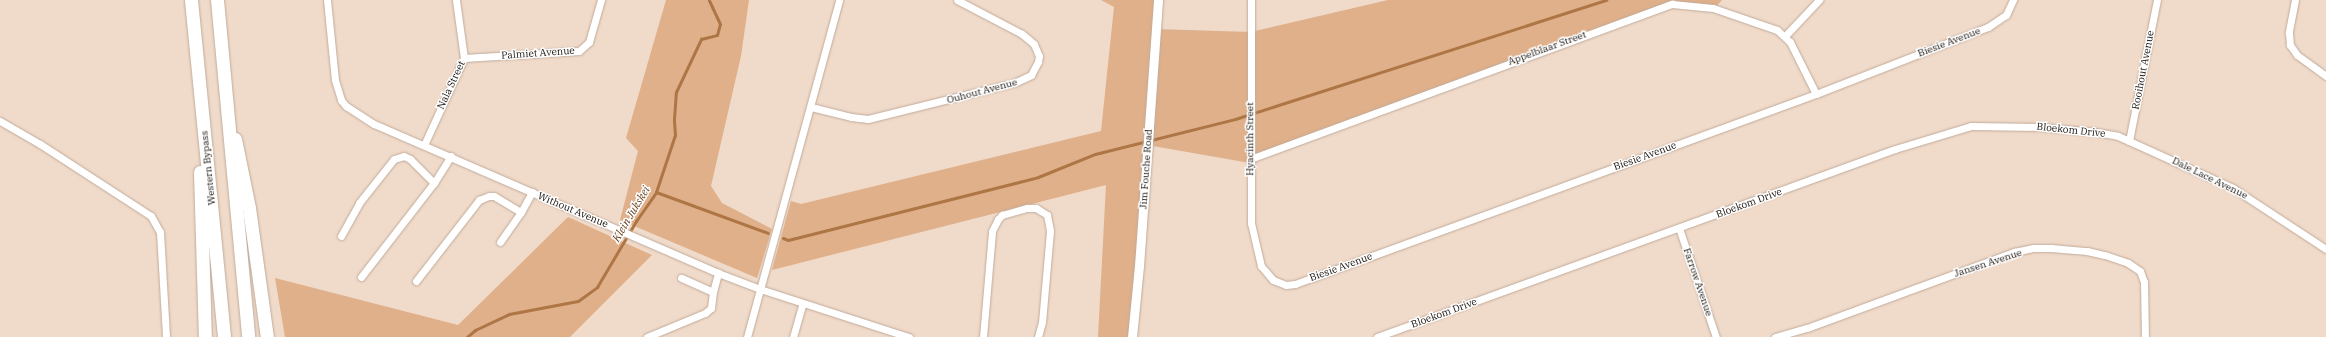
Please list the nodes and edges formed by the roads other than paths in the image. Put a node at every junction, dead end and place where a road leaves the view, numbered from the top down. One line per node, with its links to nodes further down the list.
1 (190, 0): 18 (highway, Western Bypass)
2 (217, 0): 19 (highway)
3 (327, 0): 23 (street, Without Avenue)
4 (456, 0): 15 (street, Nala Street)
5 (601, 0): 15 (street, Palmiet Avenue)
6 (839, 0): 20 (street)
7 (956, 0): 20 (street, Ouhout Avenue)
8 (1158, 0): 53 (street, Jim Fouche Road)
9 (1251, 0): 25 (street, Hyacinth Street)
10 (1819, 0): 14 (street)
11 (2014, 0): 17 (street, Biesie Avenue)
12 (2157, 0): 22 (street, Rooihout Avenue)
13 (2295, 0): 16 (street)
14 (1786, 36): 17 (street); 25 (street, Appelblaar Street)
15 (464, 58): 23 (street, Nala Street)
16 (2326, 76)
17 (1816, 94): 34 (street, Biesie Avenue)
18 (201, 98): 43 (highway); 44 (highway, Western Bypass)
19 (225, 106): 45 (highway); 46 (highway)
20 (811, 107): 38 (street)
21 (0, 121): 42 (street)
22 (2129, 141): 29 (street, Bloekom Drive); 32 (street, Dale Lace Avenue)
23 (424, 144): 24 (street, Without Avenue)
24 (451, 156): 26 (street); 27 (street, Without Avenue)
25 (1250, 159): 34 (street, Hyacinth Street)
26 (434, 183): 30 (street); 35 (street)
27 (532, 192): 28 (street); 33 (street, Without Avenue)
28 (521, 212): 31 (street); 37 (street)
29 (1679, 228): 54 (street, Bloekom Drive); 55 (street, Farrow Avenue)
30 (341, 236)
31 (500, 242)
32 (2326, 249)
33 (718, 273): 38 (street, Without Avenue); 39 (street)
34 (1267, 274)
35 (362, 277)
36 (681, 278): 39 (street)
37 (416, 281)
38 (760, 289): 40 (street, Without Avenue); 48 (street)
39 (712, 292): 47 (street)
40 (803, 304): 41 (street, Without Avenue); 49 (street)
41 (892, 334): 50 (street, Without Avenue)
42 (166, 337)
43 (205, 337)
44 (224, 337)
45 (248, 337)
46 (267, 337)
47 (647, 337)
48 (747, 337)
49 (793, 337)
50 (909, 337)
51 (982, 337): 52 (street)
52 (1038, 337)
53 (1132, 337)
54 (1377, 337)
55 (1716, 337)
56 (1775, 337): 57 (street, Jansen Avenue)
57 (2145, 337)

